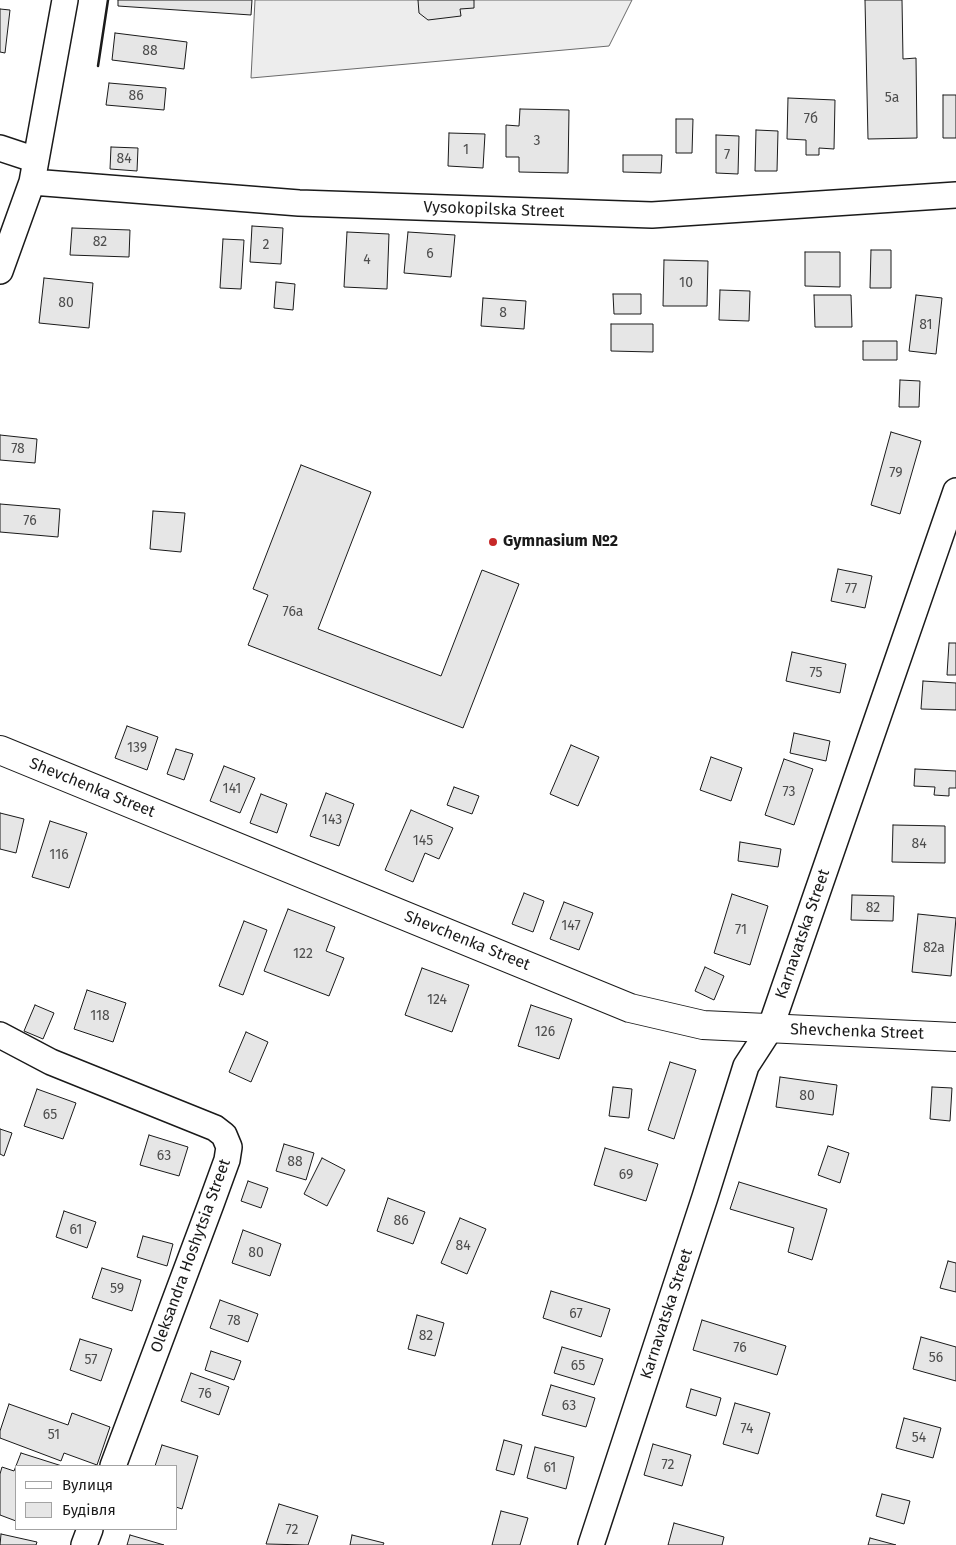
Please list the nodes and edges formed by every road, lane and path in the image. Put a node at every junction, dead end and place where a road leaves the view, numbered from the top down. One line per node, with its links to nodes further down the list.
1 (65, 0): 3 (street)
2 (0, 148): 3 (street, Vysokopilska Street)
3 (34, 171): 4 (street, Vysokopilska Street); 5 (street)
4 (956, 195)
5 (0, 271)
6 (956, 491): 8 (street, Karnavatska Street)
7 (0, 750): 8 (street, Shevchenka Street)
8 (770, 1029): 10 (street, Shevchenka Street); 14 (street, Karnavatska Street)
9 (0, 1034): 11 (street, Oleksandra Hoshytsia Street)
10 (956, 1037)
11 (113, 1465)
12 (90, 1530): 13 (street)
13 (84, 1545)
14 (591, 1545)

